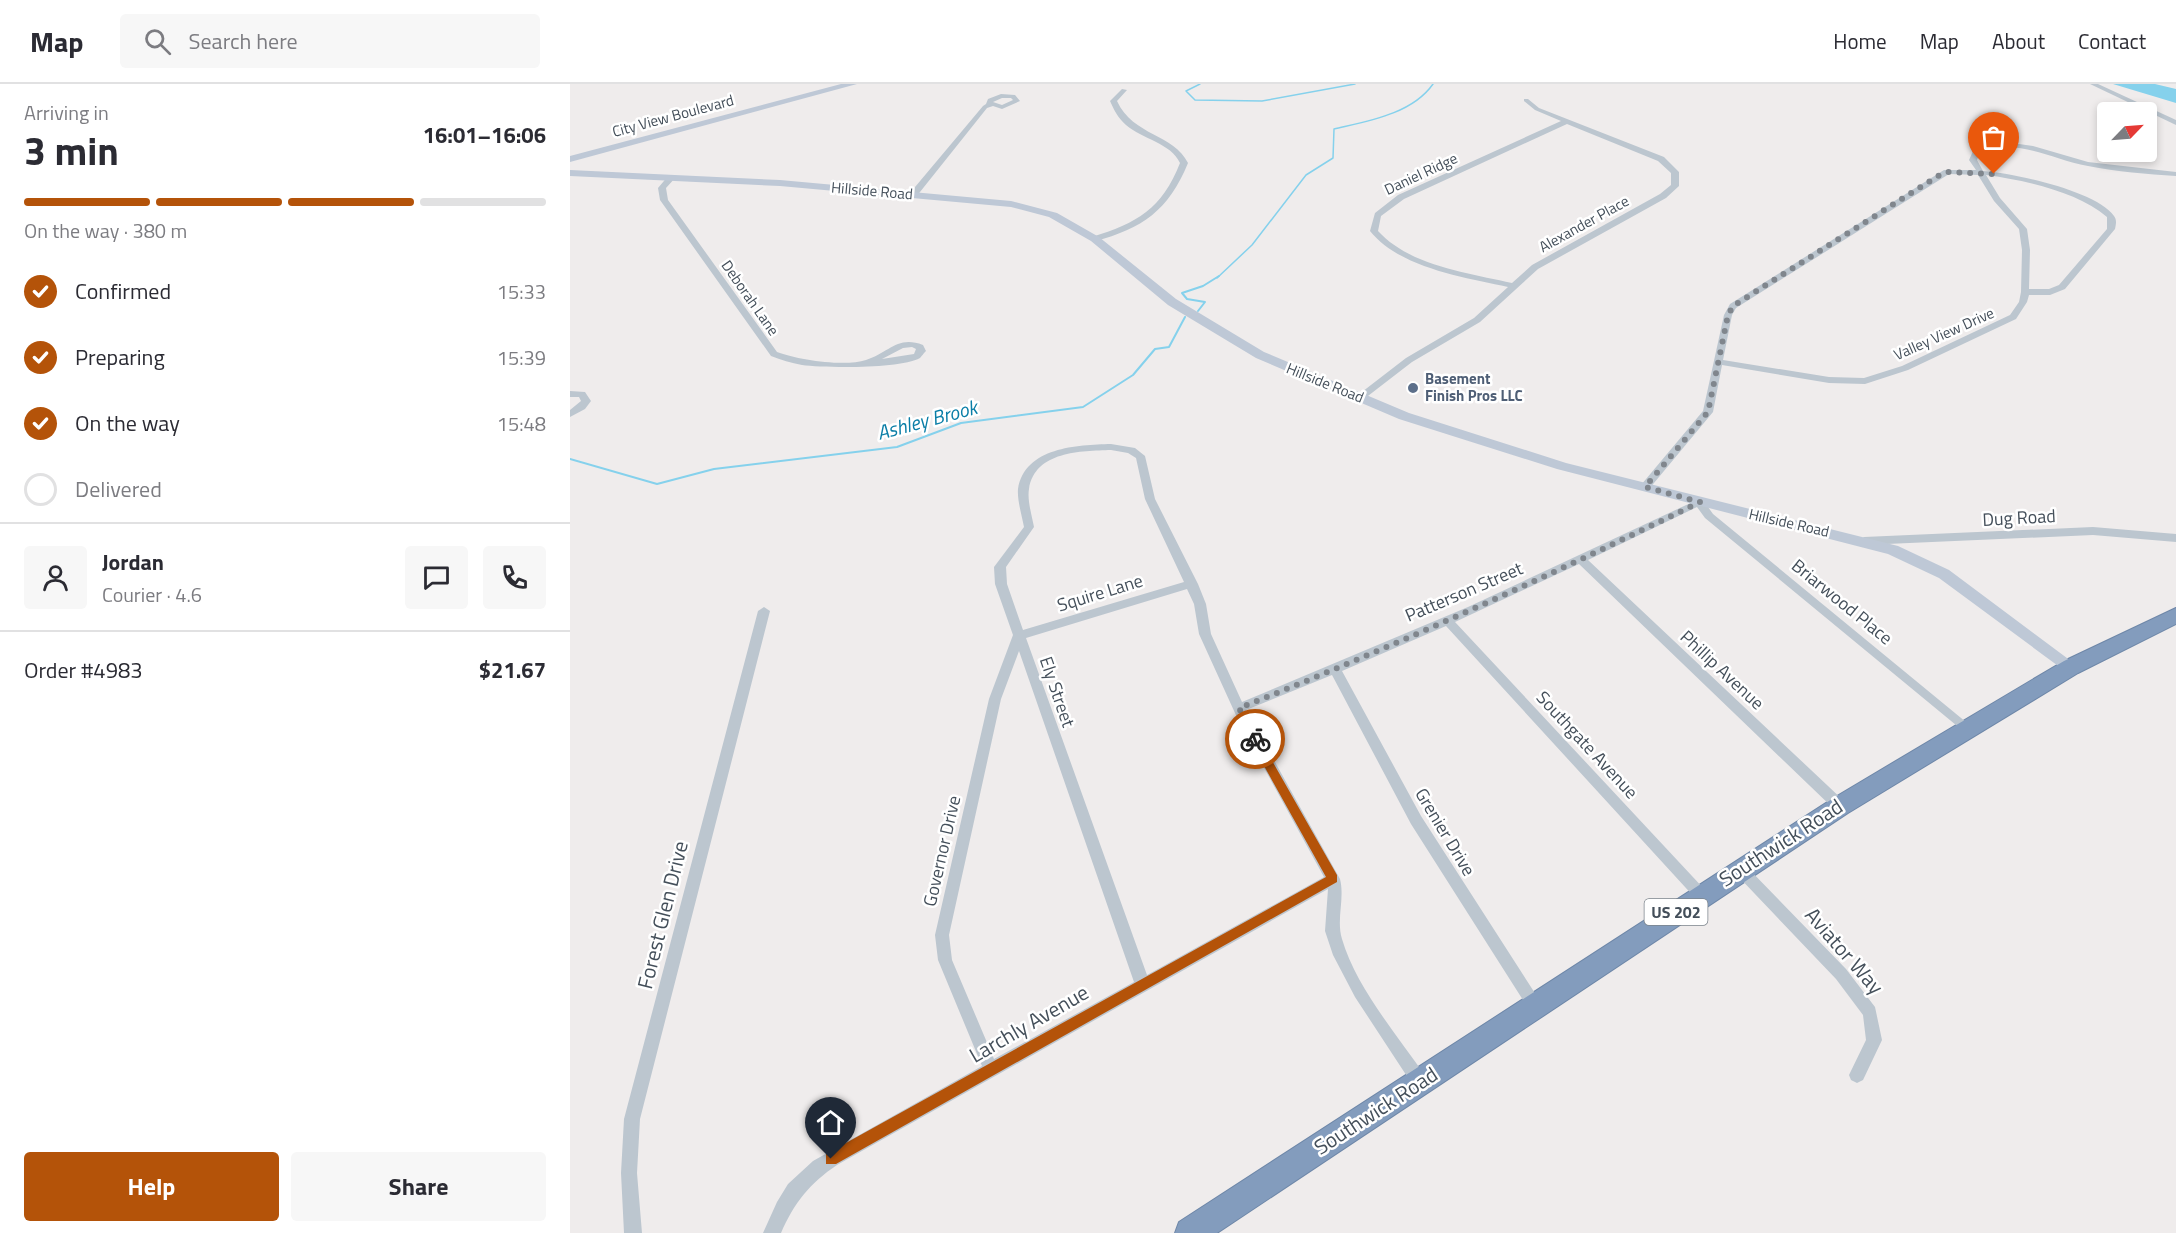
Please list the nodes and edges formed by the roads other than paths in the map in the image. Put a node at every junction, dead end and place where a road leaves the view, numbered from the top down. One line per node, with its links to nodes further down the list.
1 (852, 84): 8 (street, City View Boulevard)
2 (2093, 84): 7 (street)
3 (1124, 90): 14 (street)
4 (1526, 100): 6 (street, Alexander Place)
5 (990, 105): 13 (street)
6 (1567, 121): 15 (street, Alexander Place); 15 (street, Daniel Ridge)
7 (2176, 123)
8 (570, 159)
9 (1978, 172): 11 (street); 16 (street, Valley View Drive); 16 (street); 18 (street)
10 (570, 173): 12 (street, Hillside Road)
11 (2176, 174)
12 (672, 177): 13 (street, Hillside Road); 17 (street, Deborah Lane)
13 (913, 195): 14 (street, Hillside Road)
14 (1095, 238): 20 (street, Hillside Road)
15 (1513, 286): 20 (street, Alexander Place)
16 (2025, 292): 18 (street, Valley View Drive)
17 (869, 362): 17 (street, Deborah Lane)
18 (1718, 362): 22 (street)
19 (570, 393): 21 (street)
20 (1361, 398): 22 (street, Hillside Road)
21 (570, 414)
22 (1645, 487): 23 (street, Hillside Road)
23 (1700, 502): 25 (street, Hillside Road); 26 (street, Patterson Street); 35 (street, Briarwood Place)
24 (2176, 538): 25 (street, Dug Road)
25 (1864, 541): 32 (street, Hillside Road)
26 (1581, 560): 30 (street, Patterson Street); 36 (street, Phillip Avenue)
27 (1192, 584): 31 (street, Squire Lane); 31 (street, Ely Street); 34 (street)
28 (764, 610): 45 (street, Forest Glen Drive)
29 (2176, 615): 32 (highway, Southwick Road / US 202)
30 (1446, 619): 33 (street, Patterson Street); 39 (street, Southgate Avenue)
31 (1018, 636): 40 (street, Ely Street); 42 (street, Governor Drive)
32 (2071, 667): 35 (highway, Southwick Road / US 202)
33 (1335, 670): 34 (street, Patterson Street); 41 (street, Grenier Drive)
34 (1239, 708): 38 (street)
35 (1966, 727): 36 (highway, Southwick Road / US 202)
36 (1840, 806): 37 (highway, Southwick Road / US 202)
37 (1740, 869): 39 (highway, Southwick Road / US 202); 43 (street, Aviator Way)
38 (1333, 879): 40 (street, Larchly Avenue); 44 (street)
39 (1701, 895): 41 (highway, Southwick Road / US 202)
40 (1142, 983): 42 (street, Larchly Avenue)
41 (1535, 1006): 44 (highway, Southwick Road / US 202)
42 (991, 1070): 46 (street, Larchly Avenue)
43 (1857, 1075)
44 (1420, 1082): 47 (highway, Southwick Road / US 202)
45 (633, 1233)
46 (772, 1233)
47 (1190, 1233)

